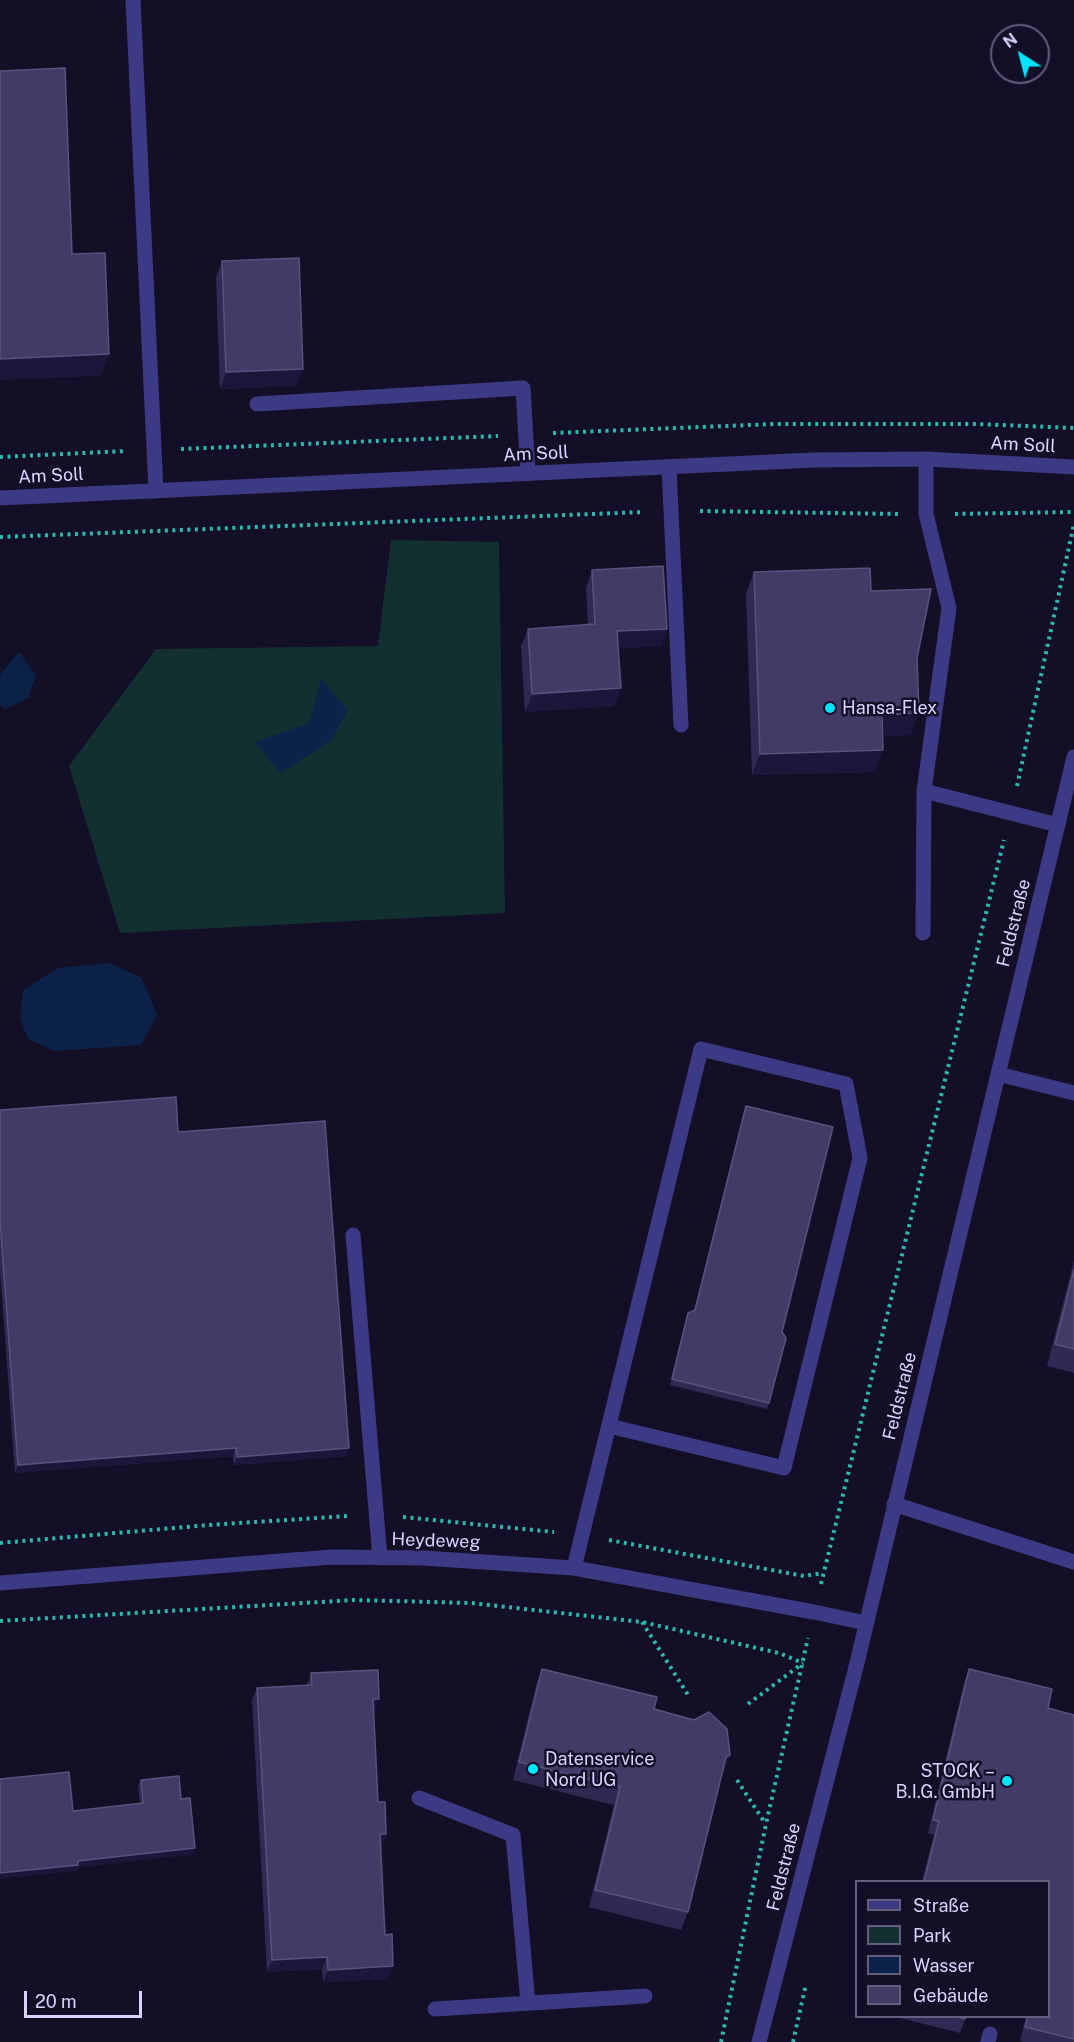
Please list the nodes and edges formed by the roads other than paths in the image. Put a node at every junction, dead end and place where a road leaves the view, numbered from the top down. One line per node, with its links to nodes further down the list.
1 (133, 0): 7 (street)
2 (257, 404): 6 (street)
3 (926, 459): 4 (street, Am Soll); 5 (street, Am Soll); 11 (street)
4 (1074, 466)
5 (669, 468): 6 (street, Am Soll); 9 (street)
6 (528, 474): 7 (street, Am Soll)
7 (156, 491): 8 (street, Am Soll)
8 (0, 498)
9 (681, 725)
10 (1074, 757): 12 (street, Feldstraße)
11 (924, 791): 12 (street); 13 (street)
12 (1058, 825): 14 (street, Feldstraße)
13 (923, 933)
14 (998, 1074): 15 (street); 18 (street, Feldstraße)
15 (1074, 1094)
16 (353, 1235): 19 (street)
17 (609, 1426): 17 (street); 21 (street)
18 (894, 1504): 20 (street); 23 (street, Feldstraße)
19 (380, 1558): 21 (street, Heydeweg); 22 (street, Heydeweg)
20 (1074, 1562)
21 (574, 1568): 23 (street, Heydeweg)
22 (0, 1582)
23 (866, 1623): 28 (street, Feldstraße)
24 (419, 1798): 26 (street)
25 (645, 1996): 26 (street)
26 (528, 2003): 27 (street)
27 (435, 2009)
28 (759, 2042)

